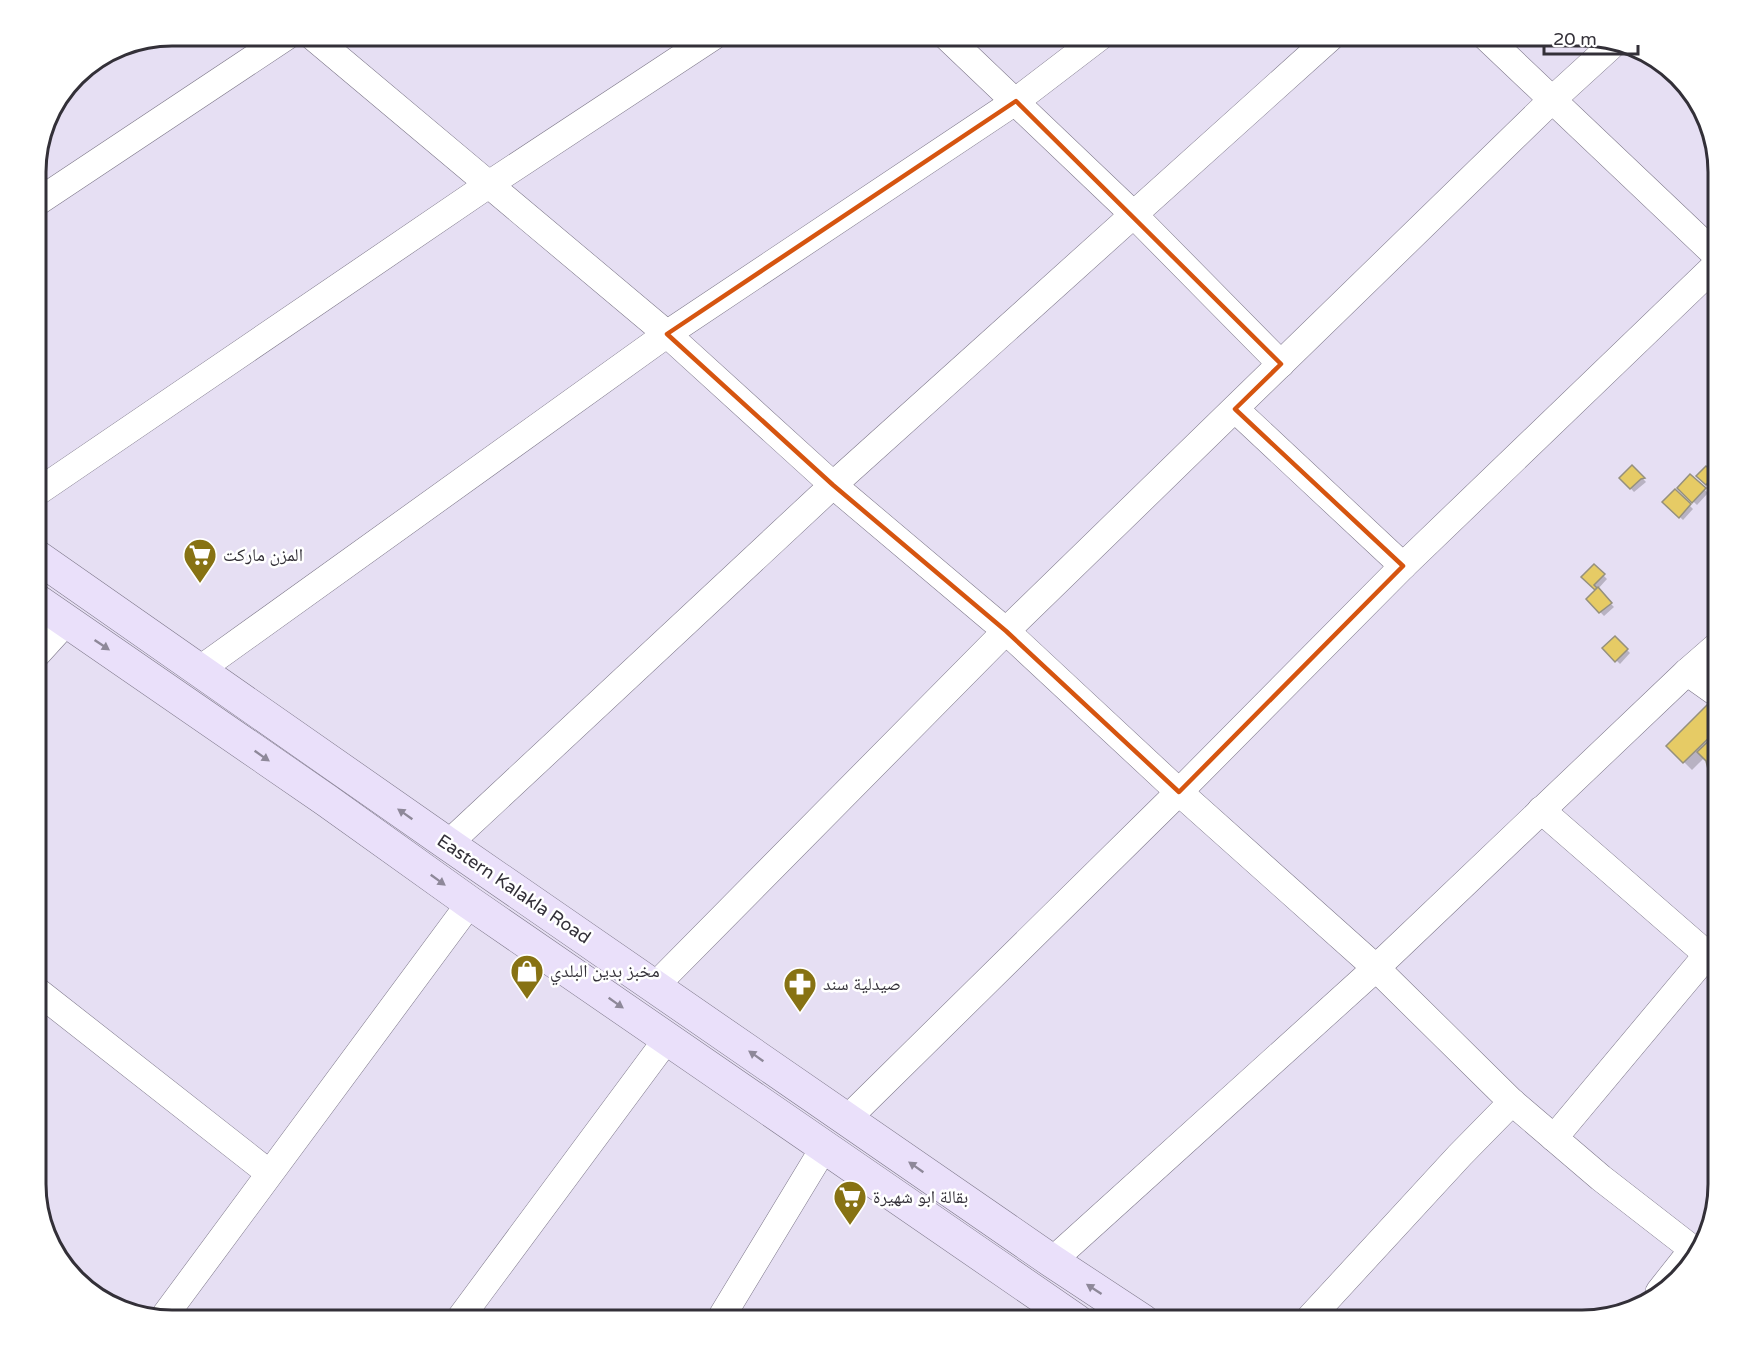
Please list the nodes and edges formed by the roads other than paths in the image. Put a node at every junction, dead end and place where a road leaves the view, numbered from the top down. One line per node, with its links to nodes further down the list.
1 (957, 46): 10 (street)
2 (1088, 46): 10 (street)
3 (1321, 46): 13 (street)
4 (1496, 46): 9 (street)
5 (271, 47): 12 (street)
6 (325, 47): 11 (street)
7 (698, 47): 11 (street)
8 (1607, 49): 9 (street)
9 (1553, 99): 14 (street); 17 (street)
10 (1016, 102): 13 (street); 16 (street)
11 (488, 185): 16 (street); 20 (street)
12 (47, 196)
13 (1134, 215): 17 (street); 19 (street)
14 (1708, 247)
15 (1708, 273): 22 (street)
16 (667, 334): 19 (street); 28 (street)
17 (1281, 364): 18 (street)
18 (1235, 409): 22 (street); 25 (street)
19 (833, 484): 25 (street); 33 (street)
20 (47, 486)
21 (47, 564): 28 (street, Eastern Kalakla Road)
22 (1403, 566): 31 (street)
23 (47, 608): 24 (street, Eastern Kalakla Road)
24 (66, 621): 26 (street); 34 (street, Eastern Kalakla Road, one-way to 34)
25 (1006, 631): 31 (street); 38 (street)
26 (47, 643)
27 (1708, 654): 29 (street)
28 (199, 670): 33 (street, Eastern Kalakla Road, one-way to 28)
29 (1687, 672): 30 (street); 32 (street)
30 (1708, 687)
31 (1179, 792): 37 (street); 42 (street)
32 (1541, 810): 35 (street); 37 (street)
33 (448, 844): 38 (street, Eastern Kalakla Road)
34 (470, 903): 40 (street, Eastern Kalakla Road, one-way to 40); 45 (street)
35 (1708, 956)
36 (1708, 966): 43 (street)
37 (1376, 968): 41 (street); 47 (street)
38 (655, 986): 42 (street, Eastern Kalakla Road, one-way to 38)
39 (47, 999): 45 (street)
40 (667, 1039): 44 (street, Eastern Kalakla Road); 49 (street)
41 (1512, 1102): 43 (street); 53 (street)
42 (847, 1119): 47 (street, Eastern Kalakla Road, one-way to 42)
43 (1554, 1138): 46 (street)
44 (825, 1146): 50 (street); 51 (street, Eastern Kalakla Road)
45 (269, 1173): 48 (street)
46 (1691, 1247)
47 (1052, 1261): 52 (street, Eastern Kalakla Road, one-way to 47)
48 (169, 1310)
49 (466, 1310)
50 (726, 1310)
51 (1061, 1310)
52 (1126, 1310)
53 (1317, 1310)

